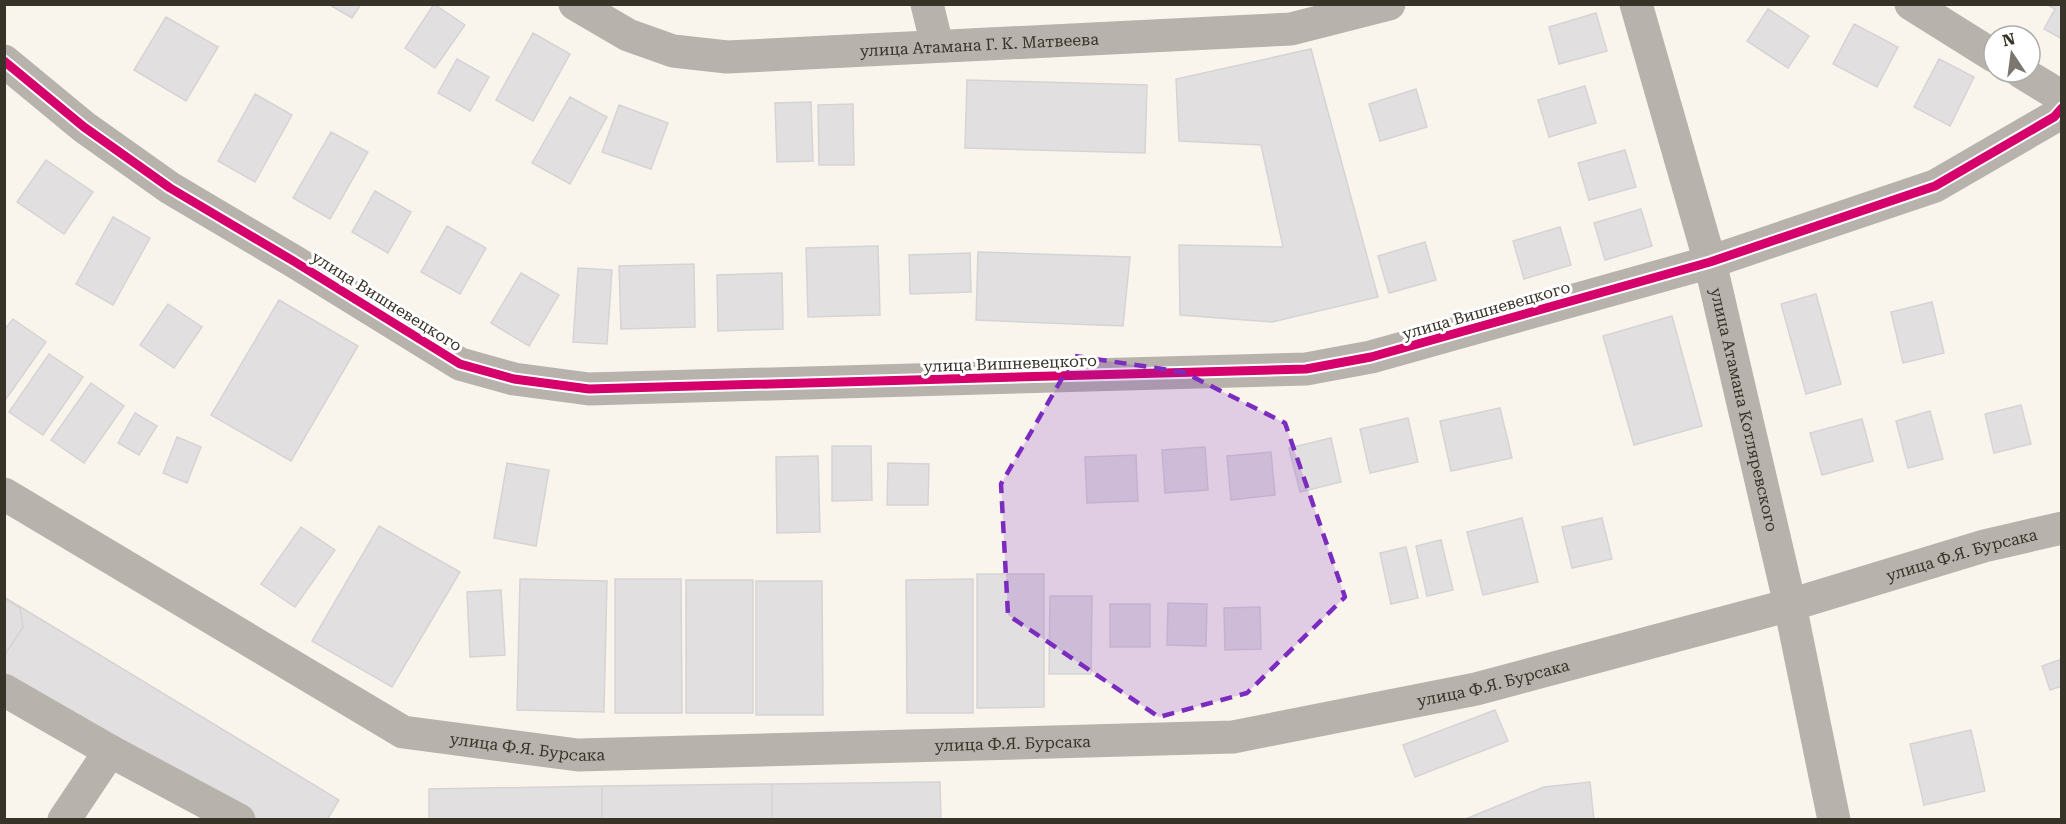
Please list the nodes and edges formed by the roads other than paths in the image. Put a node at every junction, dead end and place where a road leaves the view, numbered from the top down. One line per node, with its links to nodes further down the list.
1 (575, 4): 7 (street, улица Атамана Г. К. Матвеева)
2 (927, 4): 7 (street)
3 (1389, 4): 6 (street, улица Атамана Г. К. Матвеева)
4 (1636, 4): 13 (street, улица Атамана Котляревского)
5 (1911, 4): 8 (street)
6 (1288, 17): 7 (street, улица Атамана Г. К. Матвеева)
7 (937, 45)
8 (1982, 48)
9 (4, 61): 13 (street, улица Вишневецкого)
10 (2040, 84): 11 (street)
11 (2061, 97)
12 (2061, 108): 13 (street, улица Вишневецкого)
13 (1710, 262): 16 (street, улица Атамана Котляревского)
14 (4, 494): 16 (street, улица Ф.Я. Бурсака)
15 (2061, 528): 16 (street, улица Ф.Я. Бурсака)
16 (1790, 605): 21 (street, улица Атамана Котляревского)
17 (4, 690): 18 (street)
18 (110, 751): 19 (street); 20 (street)
19 (64, 819)
20 (239, 819)
21 (1834, 819)

